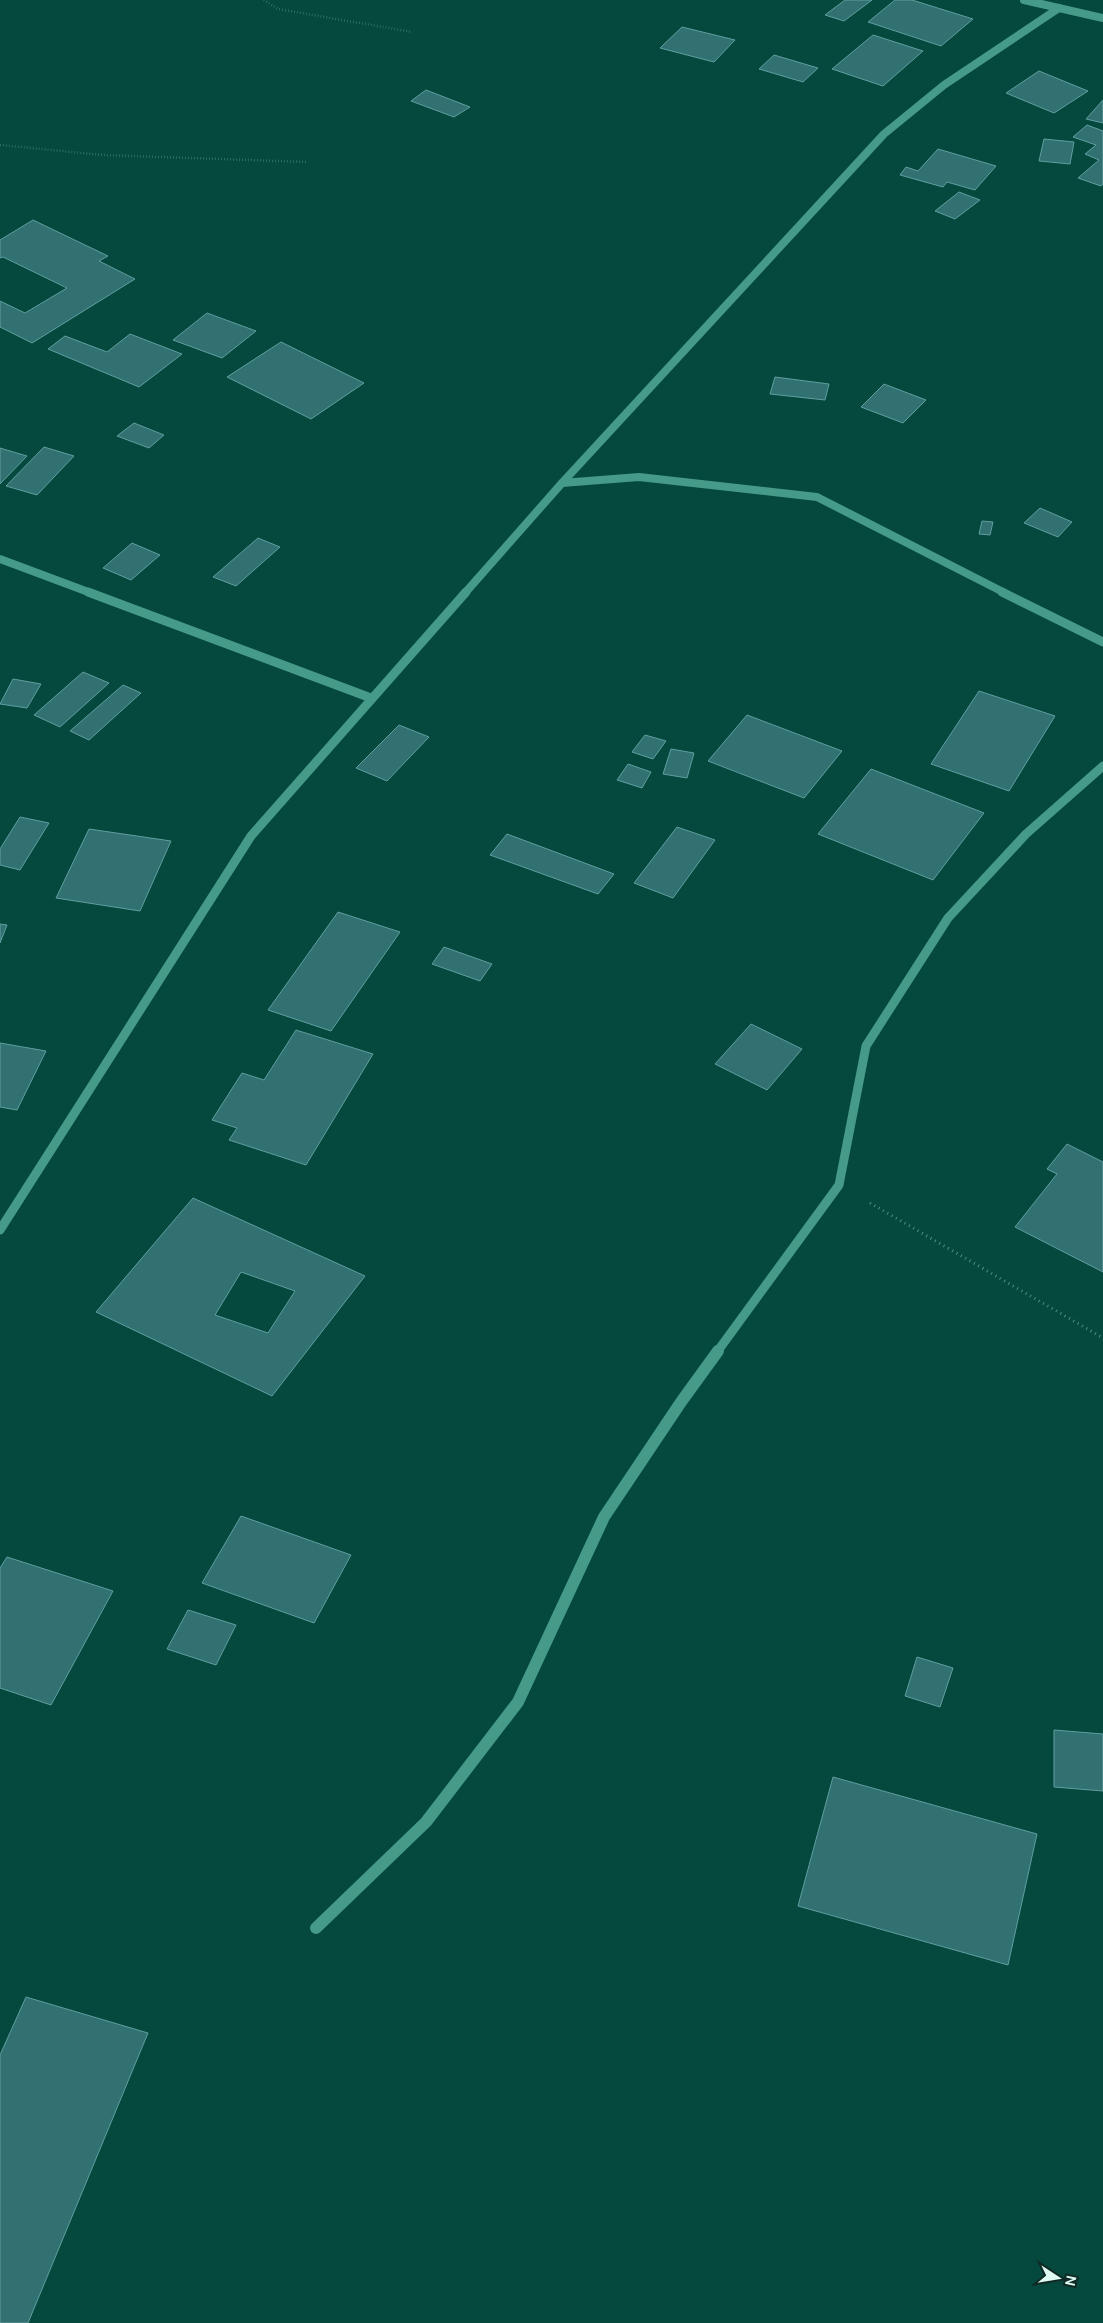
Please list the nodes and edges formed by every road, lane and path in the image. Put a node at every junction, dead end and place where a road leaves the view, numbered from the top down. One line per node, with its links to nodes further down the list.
1 (264, 0): 5 (path)
2 (1024, 0): 3 (street)
3 (1059, 4): 4 (street); 8 (street)
4 (1103, 18)
5 (412, 32)
6 (0, 145): 7 (path)
7 (308, 162)
8 (562, 483): 10 (street); 11 (street)
9 (0, 559): 11 (street)
10 (1103, 642)
11 (371, 698): 14 (street)
12 (1103, 766): 13 (street)
13 (839, 1185): 15 (path); 16 (street)
14 (0, 1230)
15 (1103, 1338)
16 (316, 1928)

